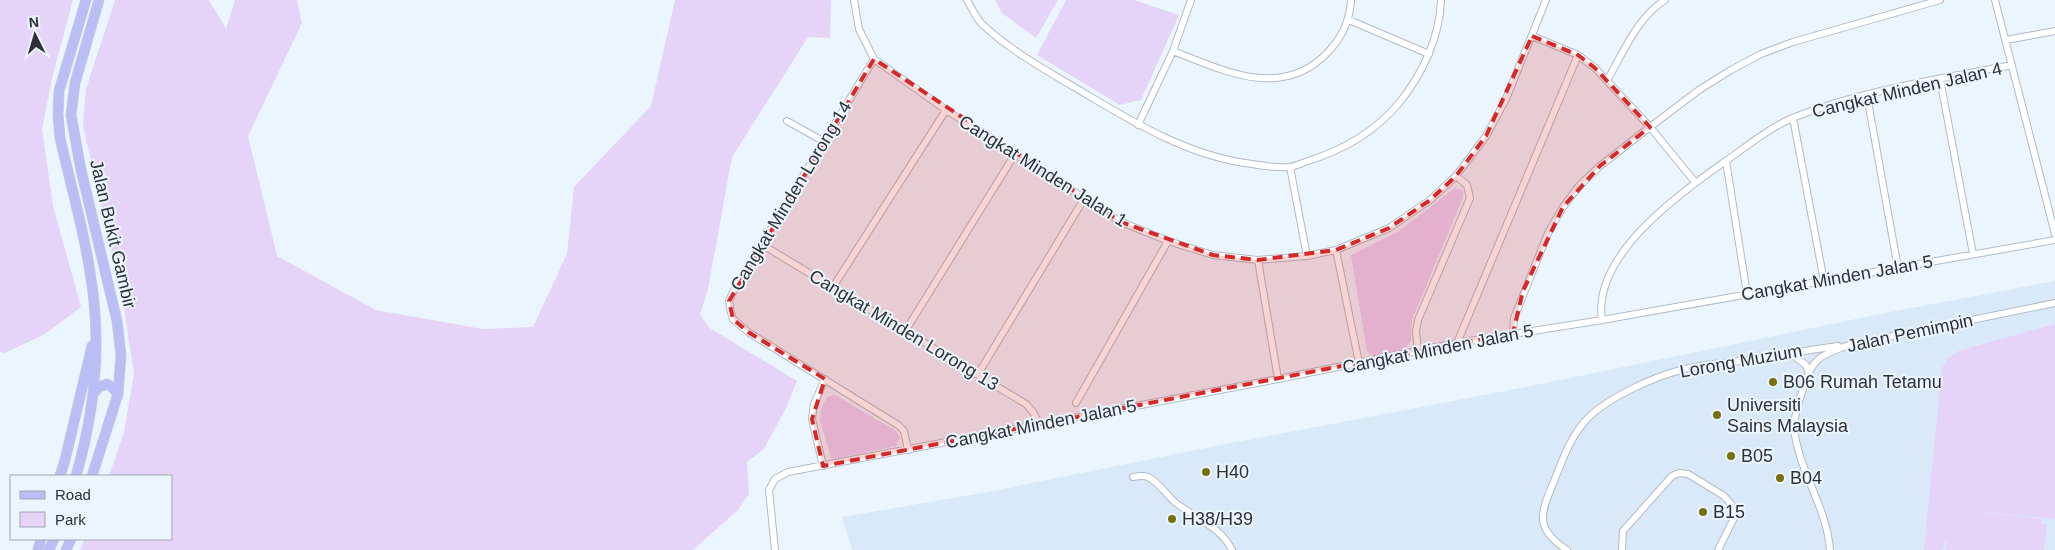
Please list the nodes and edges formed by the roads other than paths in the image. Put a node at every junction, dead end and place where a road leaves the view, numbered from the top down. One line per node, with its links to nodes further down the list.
1 (86, 0): 51 (main road, Jalan Bukit Gambir)
2 (99, 0): 63 (main road, Jalan Bukit Gambir)
3 (854, 0): 19 (street, Cangkat Minden Jalan 1)
4 (967, 0): 27 (street)
5 (1192, 0): 16 (street)
6 (1351, 0): 12 (street)
7 (1440, 0): 17 (street)
8 (1546, 0): 14 (street, Cangkat Minden Jalan 1)
9 (1665, 0): 21 (street)
10 (1940, 0): 28 (street)
11 (1995, 0): 15 (street)
12 (1349, 20): 16 (street); 17 (street)
13 (2055, 31): 15 (street)
14 (1532, 36): 18 (street); 33 (street, Cangkat Minden Jalan 1)
15 (2006, 40): 20 (street)
16 (1173, 50): 27 (street)
17 (1429, 54): 32 (street)
18 (1578, 55): 21 (street); 53 (street)
19 (874, 59): 24 (street, Cangkat Minden Jalan 1); 29 (street, Cangkat Minden Lorong 14)
20 (2012, 65): 22 (street, Cangkat Minden Jalan 4); 36 (street)
21 (1608, 79): 28 (street)
22 (1940, 79): 23 (street, Cangkat Minden Jalan 4); 41 (street)
23 (1867, 96): 25 (street, Cangkat Minden Jalan 4); 44 (street)
24 (946, 110): 30 (street, Cangkat Minden Jalan 1); 46 (street)
25 (1793, 118): 31 (street, Cangkat Minden Jalan 4); 45 (street)
26 (787, 121): 29 (street)
27 (1138, 125): 32 (street)
28 (1650, 127): 34 (street); 52 (street)
29 (823, 141): 39 (street, Cangkat Minden Lorong 14)
30 (1015, 154): 35 (street, Cangkat Minden Jalan 1); 50 (street)
31 (1726, 161): 34 (street, Cangkat Minden Jalan 4); 47 (street)
32 (1290, 167): 42 (street)
33 (1456, 176): 40 (street, Cangkat Minden Jalan 1); 55 (street)
34 (1695, 182): 49 (street, Cangkat Minden Jalan 4)
35 (1084, 199): 38 (street, Cangkat Minden Jalan 1); 59 (street)
36 (2055, 234)
37 (2055, 240): 41 (street, Cangkat Minden Jalan 5)
38 (1168, 241): 43 (street, Cangkat Minden Jalan 1); 64 (street)
39 (761, 244): 46 (street, Cangkat Minden Lorong 13); 61 (street, Cangkat Minden Lorong 14)
40 (1336, 250): 42 (street, Cangkat Minden Jalan 1); 57 (street)
41 (1973, 254): 44 (street, Cangkat Minden Jalan 5)
42 (1307, 256): 43 (street, Cangkat Minden Jalan 1)
43 (1258, 260): 60 (street)
44 (1898, 268): 45 (street, Cangkat Minden Jalan 5)
45 (1824, 281): 47 (street, Cangkat Minden Jalan 5)
46 (833, 287): 50 (street, Cangkat Minden Lorong 13)
47 (1747, 294): 49 (street, Cangkat Minden Jalan 5)
48 (2055, 303): 54 (street, Jalan Pemimpin)
49 (1602, 320): 52 (street, Cangkat Minden Jalan 5)
50 (906, 330): 59 (street, Cangkat Minden Lorong 13)
51 (96, 333): 62 (main road, Jalan Bukit Gambir); 68 (main road)
52 (1514, 333): 53 (street, Cangkat Minden Jalan 5)
53 (1457, 343): 55 (street, Cangkat Minden Jalan 5)
54 (1850, 344): 56 (street, Lorong Muzium); 58 (street, Jalan Pemimpin)
55 (1418, 351): 57 (street, Cangkat Minden Jalan 5)
56 (1790, 353): 58 (street); 74 (street, Lorong Muzium)
57 (1359, 363): 60 (street, Cangkat Minden Jalan 5)
58 (1809, 373): 77 (street, Jalan Pemimpin)
59 (978, 374): 65 (street, Cangkat Minden Lorong 13)
60 (1278, 379): 65 (street, Cangkat Minden Jalan 5)
61 (824, 380): 66 (street, Cangkat Minden Lorong 14); 67 (street)
62 (93, 394): 63 (main road); 69 (main road, Jalan Bukit Gambir)
63 (118, 394): 70 (main road, Jalan Bukit Gambir)
64 (1076, 402)
65 (1040, 425): 66 (street, Cangkat Minden Jalan 5)
66 (908, 450): 67 (street, Cangkat Minden Jalan 5)
67 (823, 466): 72 (street, Cangkat Minden Jalan 5)
68 (60, 475)
69 (76, 475)
70 (92, 475)
71 (1133, 477): 73 (street)
72 (775, 550)
73 (1232, 550)
74 (1567, 550)
75 (1622, 550): 76 (street)
76 (1718, 550)
77 (1830, 550)

